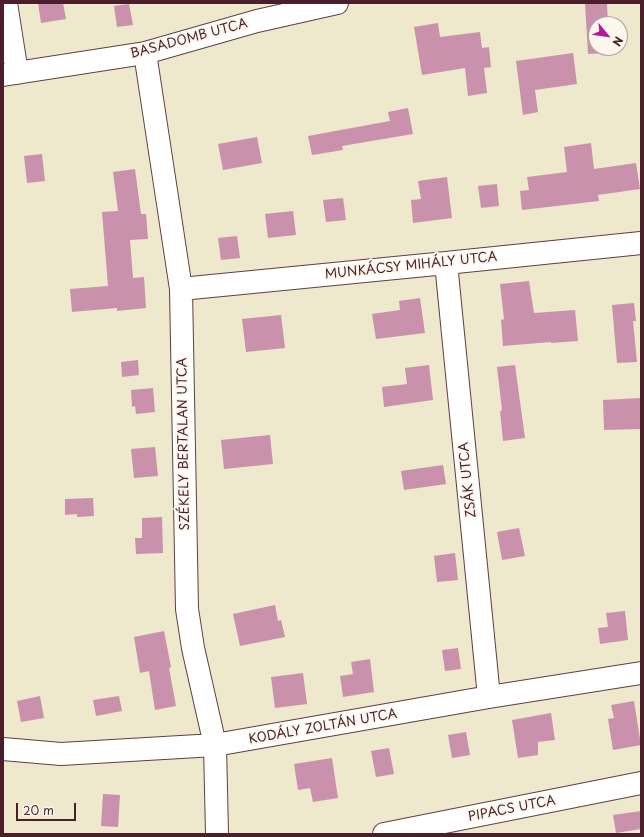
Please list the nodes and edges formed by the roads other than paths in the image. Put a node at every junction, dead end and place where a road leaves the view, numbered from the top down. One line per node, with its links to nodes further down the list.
1 (6, 3): 4 (street)
2 (337, 3): 3 (street, BASADOMB UTCA)
3 (145, 53): 4 (street, BASADOMB UTCA); 7 (street, SZÉKELY BERTALAN UTCA)
4 (10, 74)
5 (641, 243): 6 (street, MUNKÁCSY MIHÁLY UTCA)
6 (446, 263): 7 (street, MUNKÁCSY MIHÁLY UTCA); 9 (street, ZSÁK UTCA)
7 (181, 289): 10 (street, SZÉKELY BERTALAN UTCA)
8 (641, 673): 9 (street, KODÁLY ZOLTÁN UTCA)
9 (489, 698): 10 (street, KODÁLY ZOLTÁN UTCA)
10 (215, 745): 11 (street, KODÁLY ZOLTÁN UTCA); 13 (street, SZÉKELY BERTALAN UTCA)
11 (3, 749)
12 (641, 783): 14 (street, PIPACS UTCA)
13 (217, 834)
14 (384, 834)

